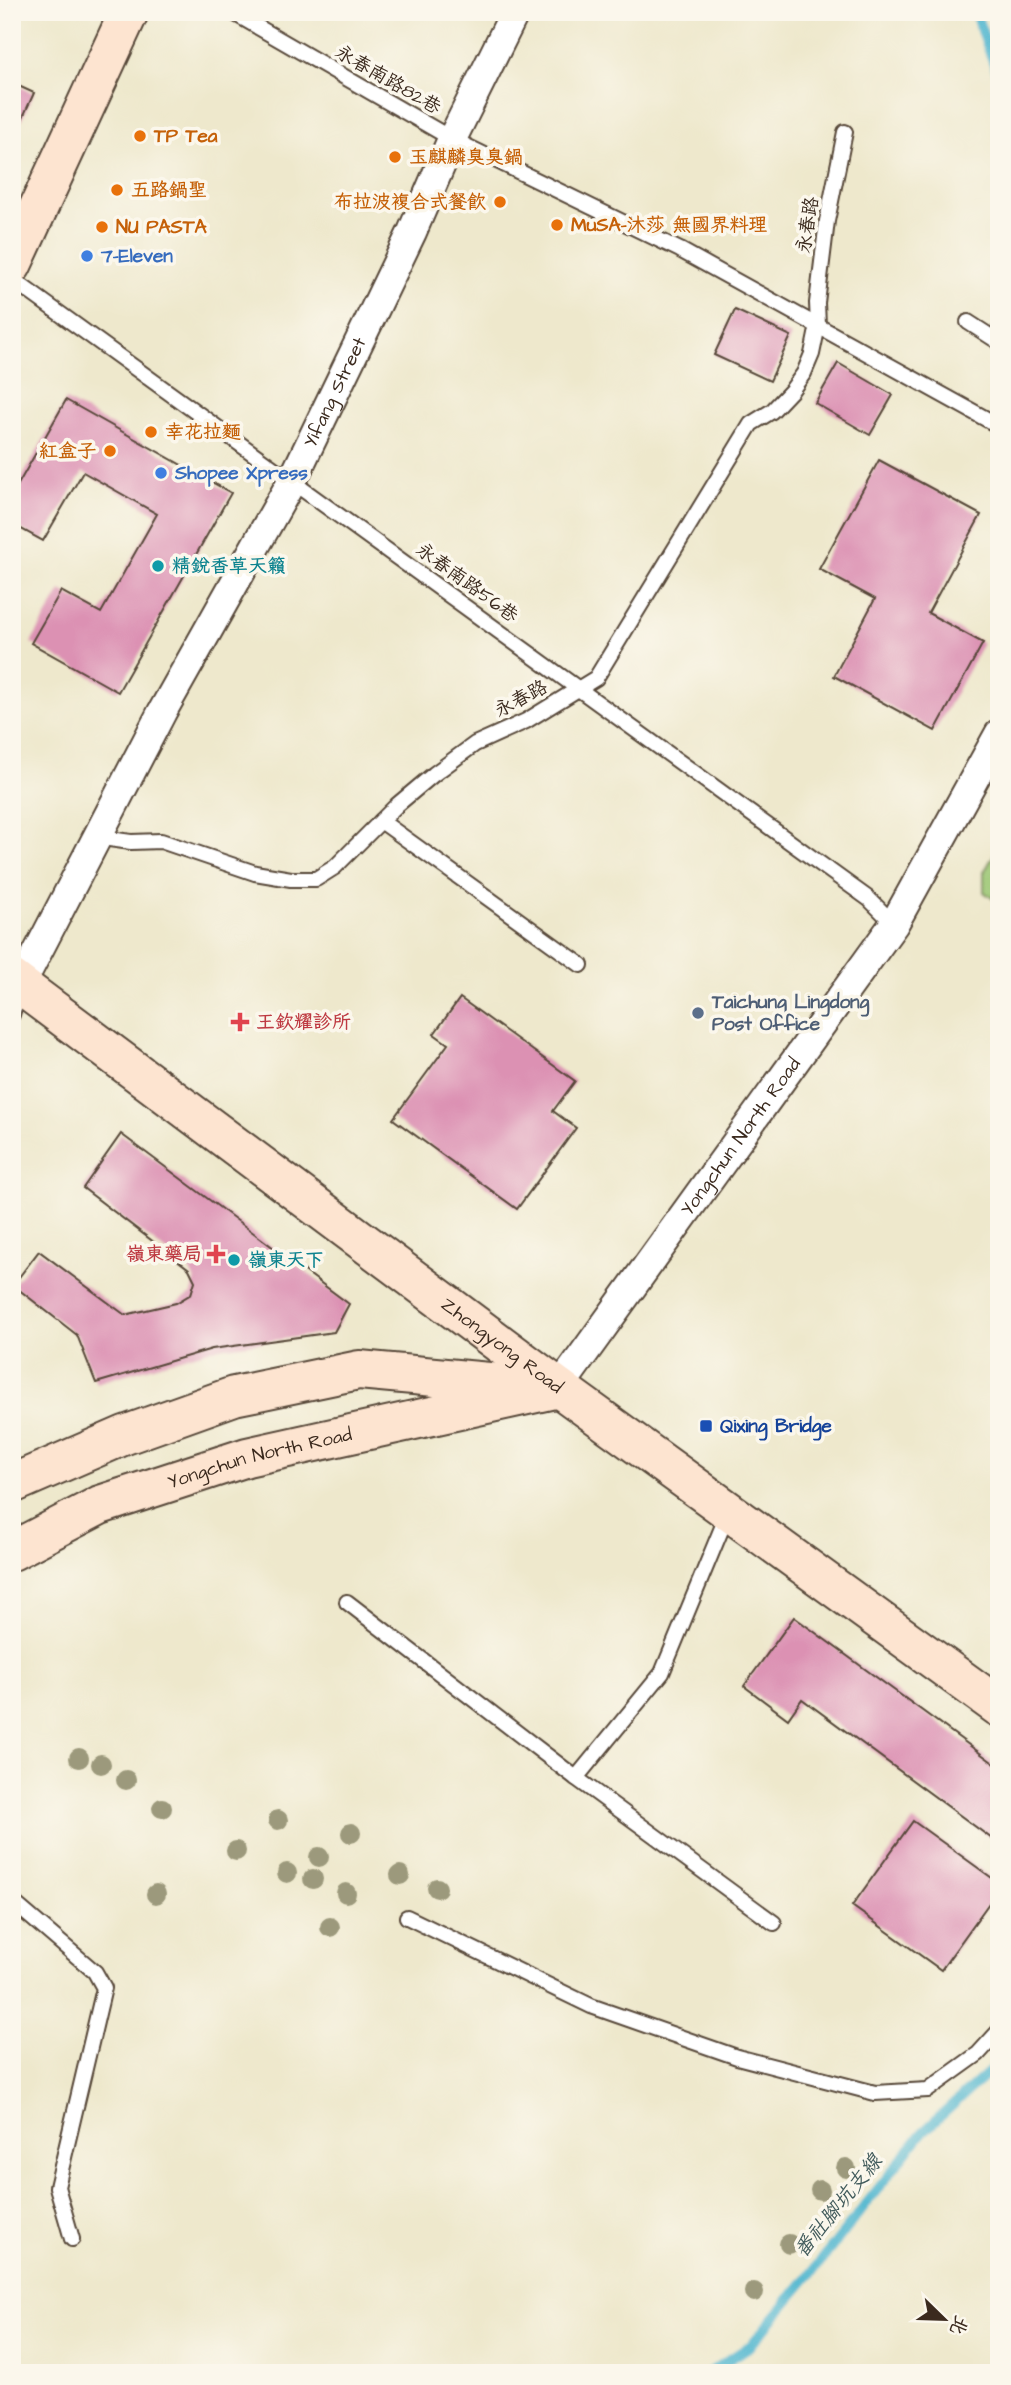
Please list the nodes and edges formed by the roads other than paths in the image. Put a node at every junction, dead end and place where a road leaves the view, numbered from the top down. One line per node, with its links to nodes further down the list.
1 (129, 12): 6 (street)
2 (232, 12): 5 (lane, 永春南路82巷)
3 (515, 12): 5 (street, Yifang Street)
4 (845, 132): 9 (lane, 永春路)
5 (452, 139): 9 (lane); 12 (street, Yifang Street)
6 (12, 265)
7 (12, 279): 12 (lane, 永春南路56巷)
8 (968, 323): 10 (lane)
9 (818, 325): 11 (lane); 13 (lane, 永春路)
10 (999, 342)
11 (999, 426)
12 (292, 481): 13 (lane, 永春南路56巷); 16 (street, Yifang Street)
13 (580, 689): 15 (lane, 永春路); 17 (lane, 永春南路56巷)
14 (999, 734): 17 (street, Yongchun North Road)
15 (381, 821): 16 (lane, 永春路); 18 (lane)
16 (96, 837): 19 (street, Yifang Street)
17 (894, 924): 20 (street, Yongchun North Road)
18 (581, 965)
19 (15, 993): 20 (street, Zhongyong Road)
20 (559, 1388): 21 (street); 22 (street, Zhongyong Road); 23 (street, Yongchun North Road)
21 (12, 1484)
22 (728, 1511): 25 (street, Zhongyong Road); 26 (lane)
23 (12, 1551)
24 (347, 1602): 26 (lane)
25 (999, 1707)
26 (576, 1778): 29 (lane)
27 (12, 1901): 31 (lane)
28 (407, 1917): 30 (lane)
29 (774, 1923)
30 (999, 2031)
31 (72, 2239)

